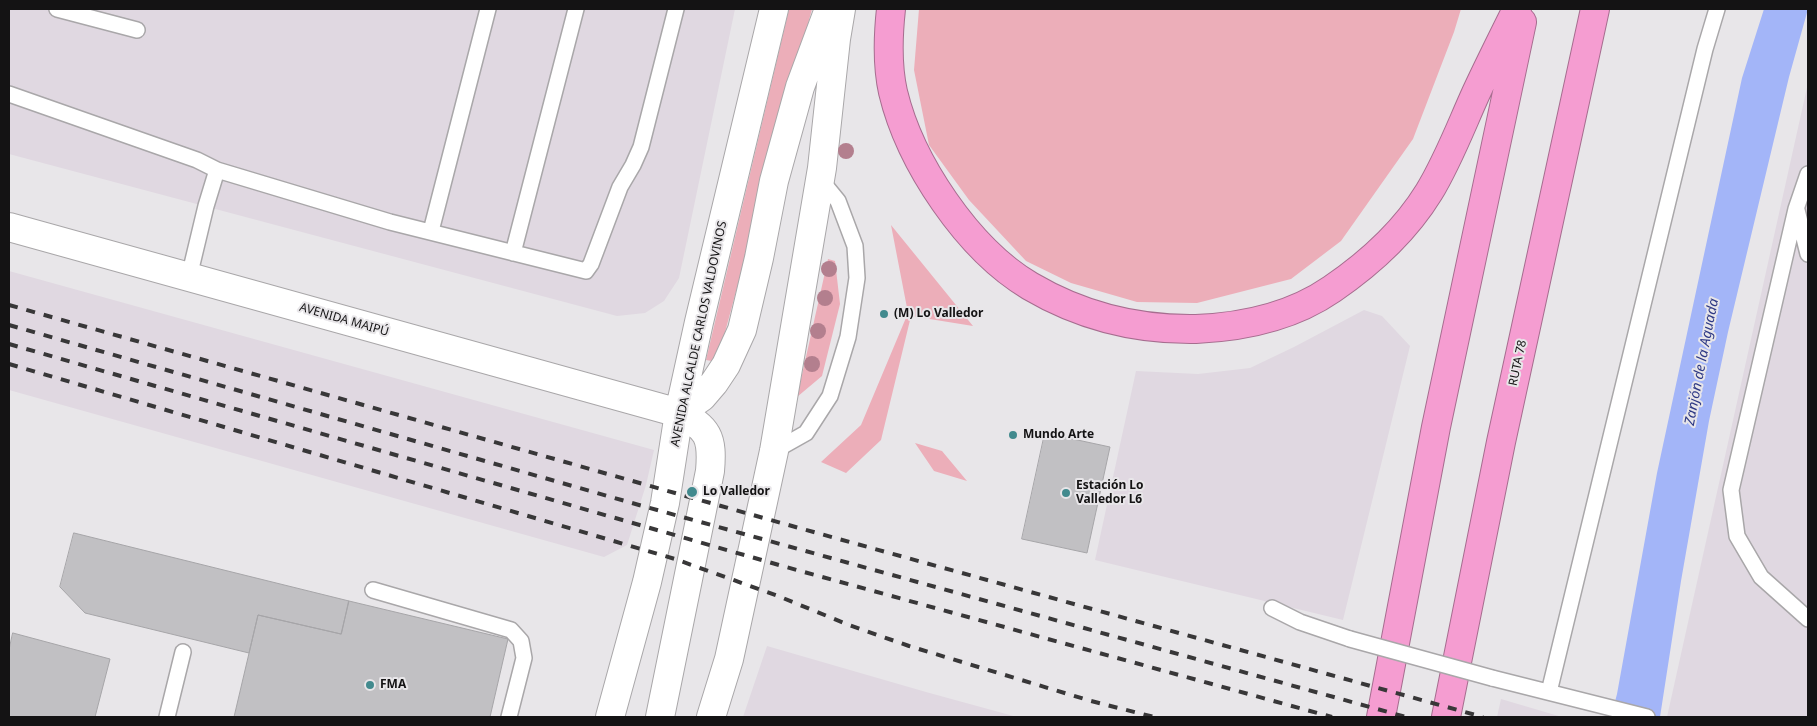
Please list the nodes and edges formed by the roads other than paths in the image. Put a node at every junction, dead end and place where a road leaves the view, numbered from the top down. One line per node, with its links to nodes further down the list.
1 (57, 9): 13 (lane)
2 (488, 9): 20 (lane)
3 (576, 9): 21 (lane)
4 (676, 9): 21 (lane)
5 (774, 9): 24 (main road, AVENIDA ALCALDE CARLOS VALDOVINOS)
6 (829, 9): 24 (main road)
7 (841, 9): 17 (main road)
8 (891, 9): 9 (highway)
9 (1517, 9)
10 (1524, 9): 36 (highway)
11 (1595, 9): 37 (highway, RUTA 78)
12 (1717, 9): 30 (lane)
13 (137, 30)
14 (9, 94): 15 (lane)
15 (217, 170): 20 (lane); 23 (lane)
16 (1808, 174): 18 (lane)
17 (820, 178): 25 (main road); 25 (lane)
18 (1796, 208): 22 (lane); 28 (lane)
19 (9, 227): 23 (main road, AVENIDA MAIPÚ)
20 (431, 231): 21 (lane)
21 (513, 253)
22 (1808, 254)
23 (189, 278): 24 (main road, AVENIDA MAIPÚ)
24 (679, 413): 33 (main road, AVENIDA ALCALDE CARLOS VALDOVINOS); 34 (main road, AVENIDA MAIPÚ)
25 (774, 451): 35 (main road)
26 (373, 590): 32 (lane)
27 (1272, 608): 30 (lane, bridge)
28 (1808, 618)
29 (183, 652): 31 (lane)
30 (1549, 692): 38 (lane)
31 (167, 717)
32 (509, 717)
33 (610, 717)
34 (660, 717)
35 (710, 717)
36 (1381, 717)
37 (1446, 717)
38 (1647, 717)

